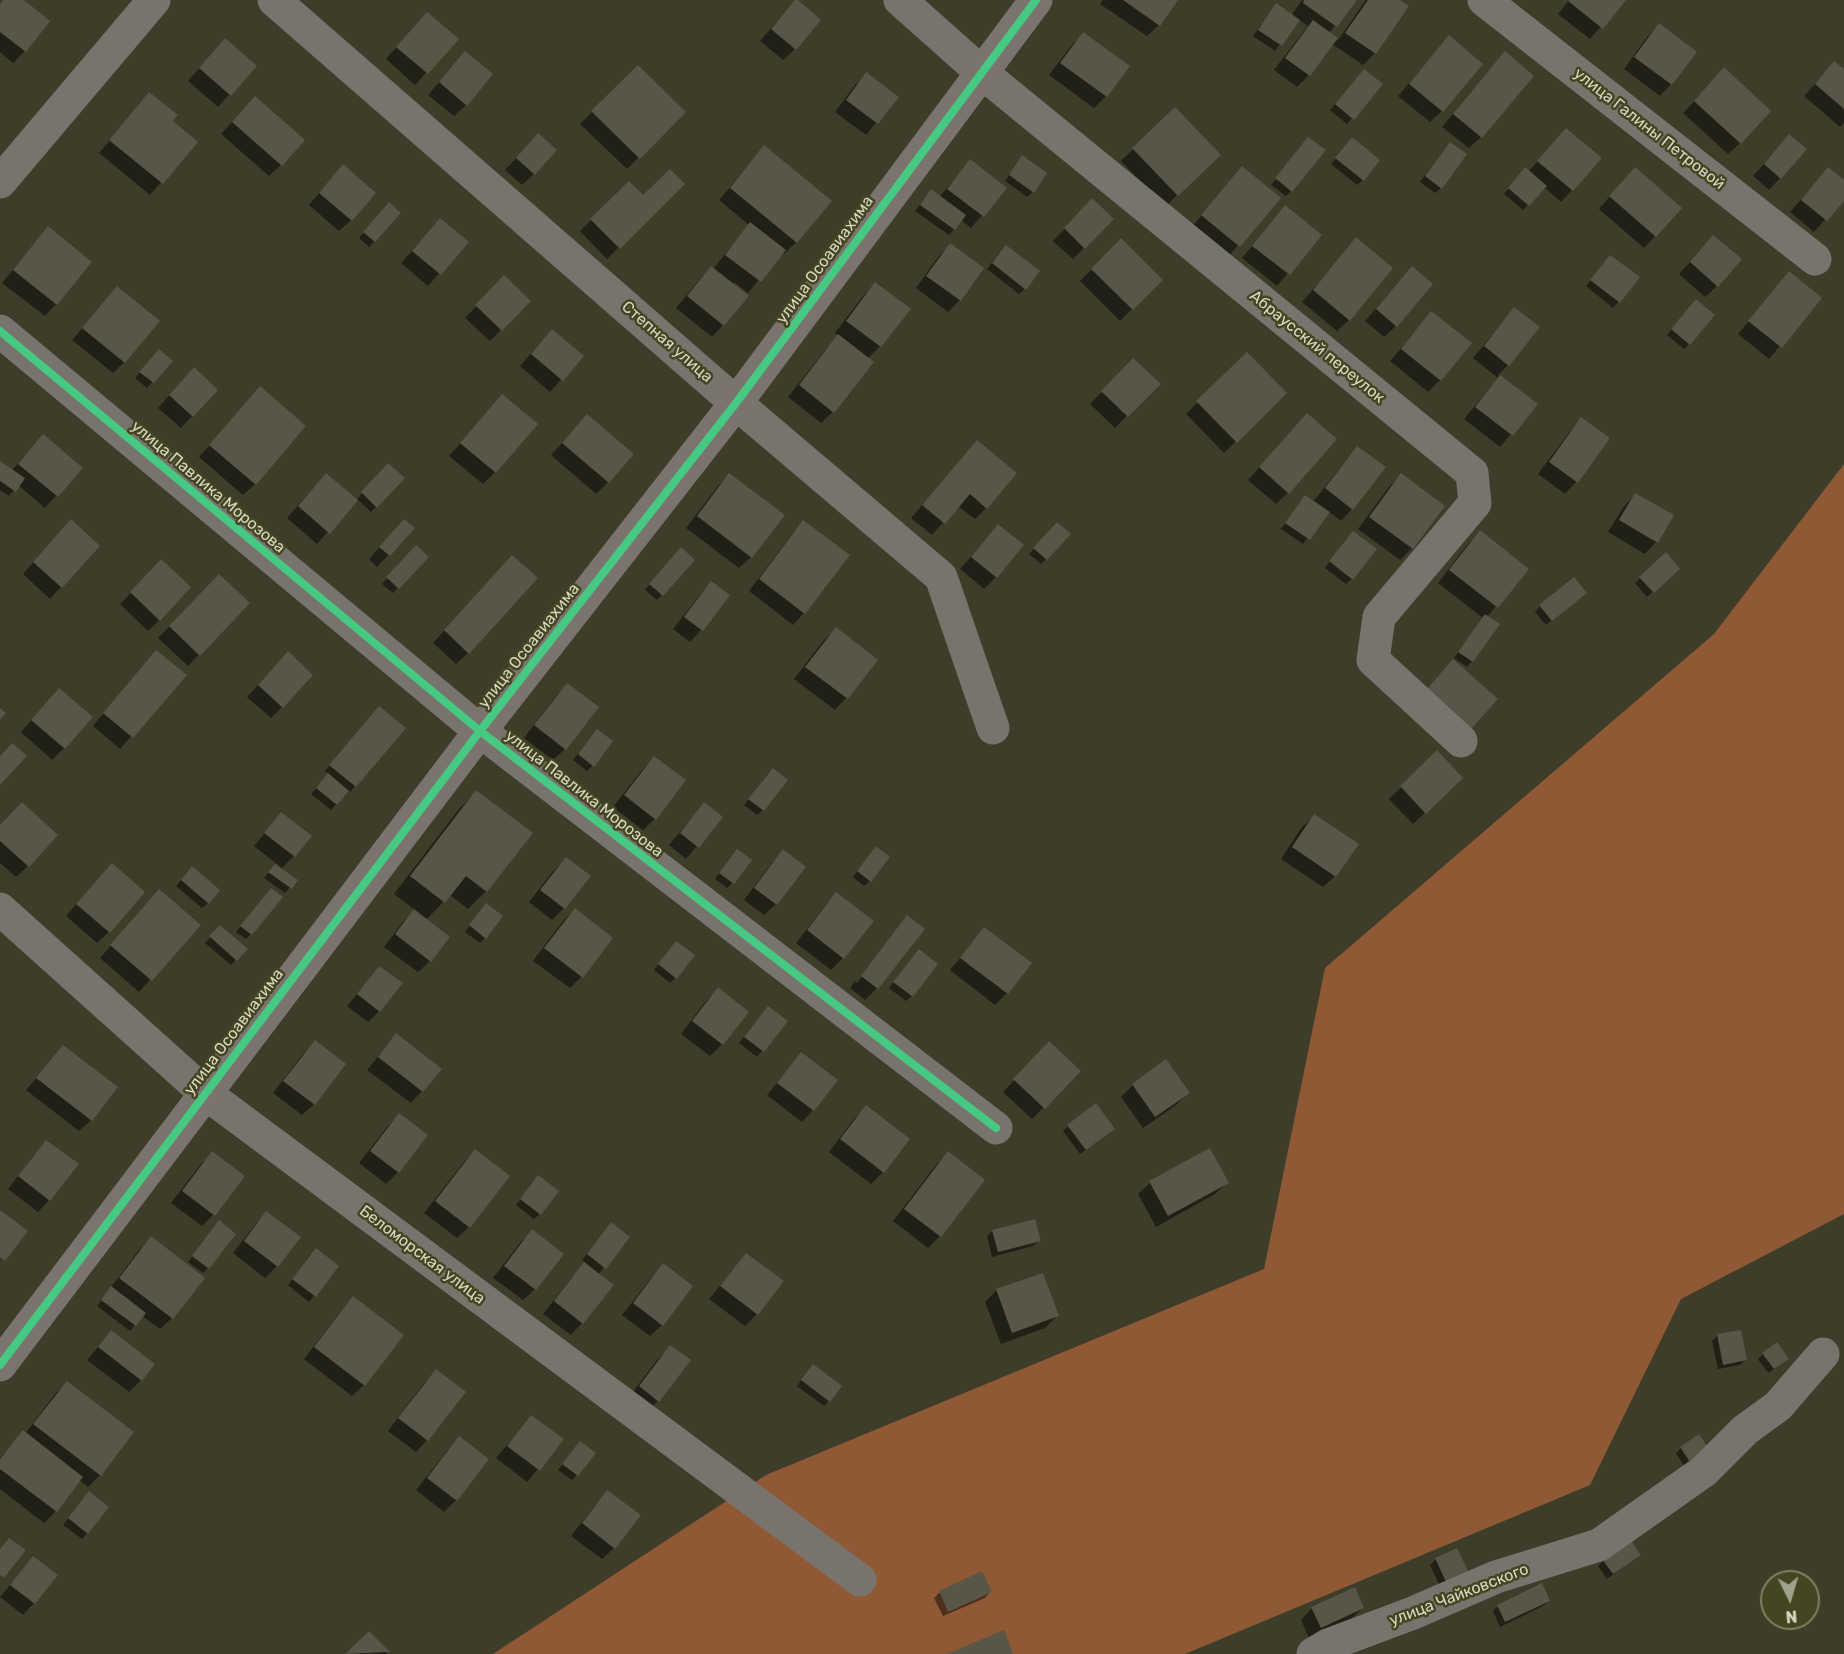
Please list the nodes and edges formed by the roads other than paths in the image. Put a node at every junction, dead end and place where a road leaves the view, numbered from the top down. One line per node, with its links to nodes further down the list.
1 (154, 0): 7 (street)
2 (274, 0): 10 (street, Степная улица)
3 (900, 0): 6 (street, Абраусский переулок)
4 (1036, 0): 6 (street, улица Осоавиахима)
5 (1484, 0): 8 (street, улица Галины Петровой)
6 (981, 72): 10 (street, улица Осоавиахима); 13 (street, Абраусский переулок)
7 (0, 182)
8 (1815, 259)
9 (0, 331): 12 (street, улица Павлика Морозова)
10 (736, 403): 11 (street, Степная улица); 12 (street, улица Осоавиахима)
11 (993, 728)
12 (480, 731): 15 (street, улица Осоавиахима); 16 (street, улица Павлика Морозова)
13 (1461, 741)
14 (0, 909): 15 (street, Беломорская улица)
15 (205, 1093): 18 (street, улица Осоавиахима); 19 (street, Беломорская улица)
16 (996, 1128)
17 (1823, 1354): 20 (street, улица Чайковского)
18 (0, 1365)
19 (860, 1580)
20 (1314, 1654)

